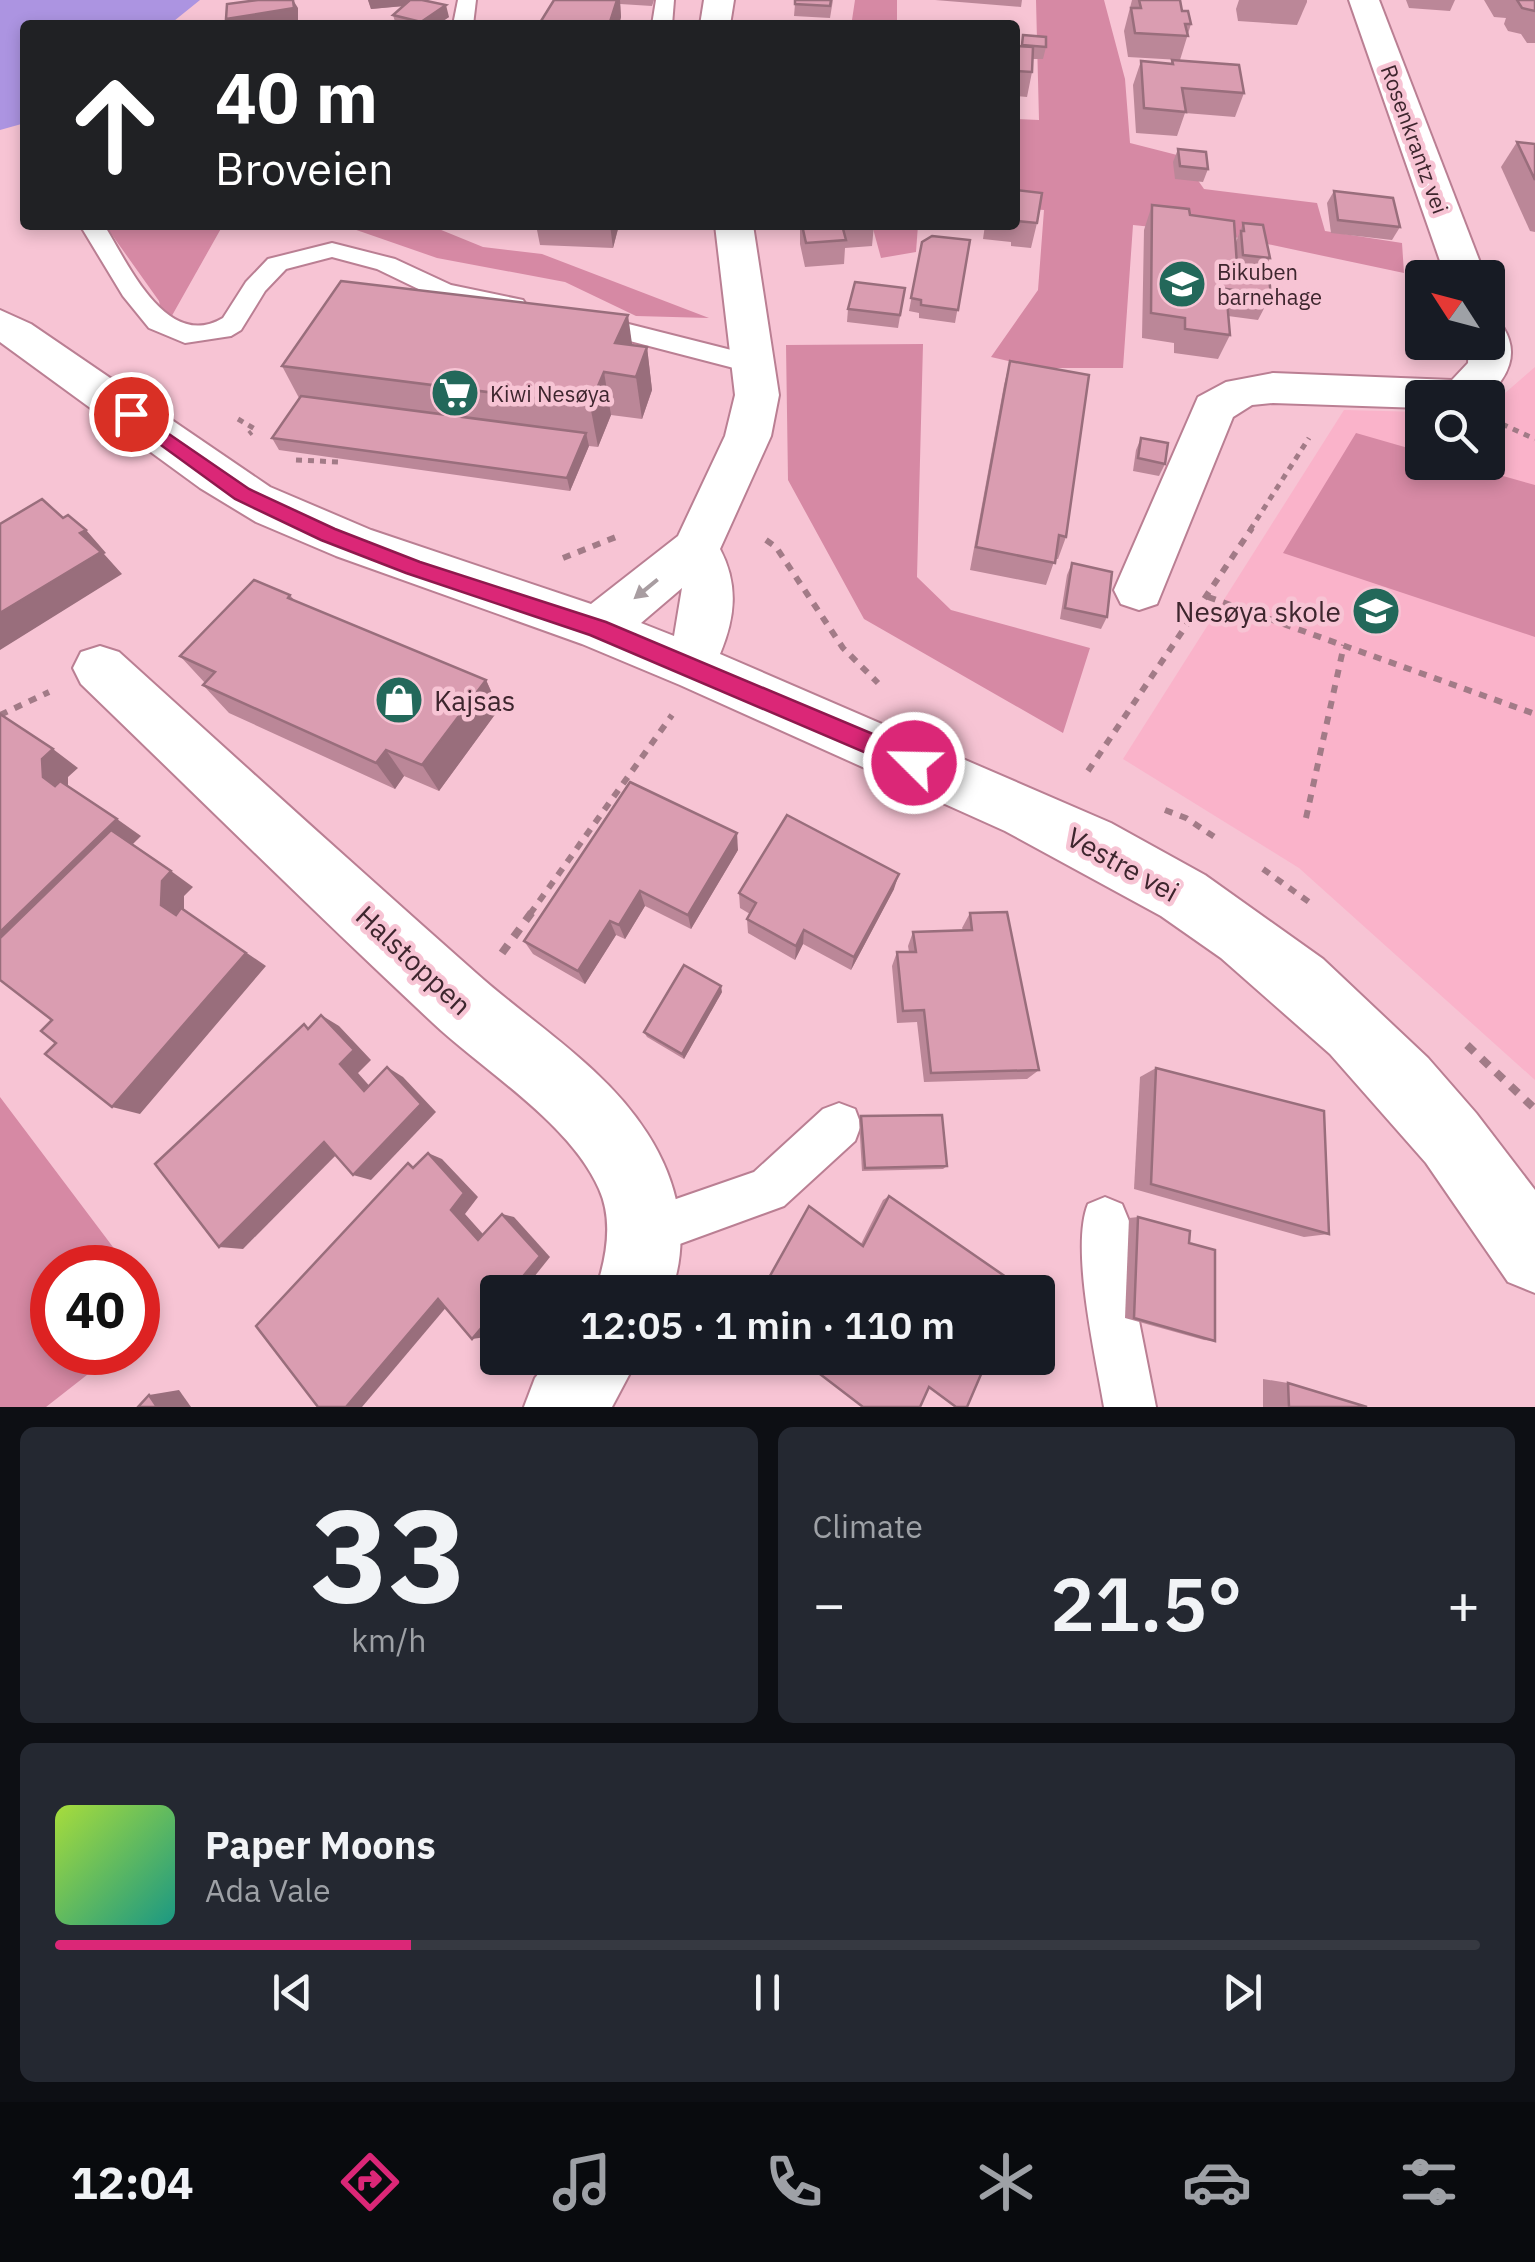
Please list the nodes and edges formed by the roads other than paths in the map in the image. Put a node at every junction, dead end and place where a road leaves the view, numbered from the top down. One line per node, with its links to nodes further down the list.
1 (1364, 0): 4 (street, Rosenkrantz vei)
2 (95, 230): 7 (lane)
3 (735, 230): 7 (street)
4 (1459, 260)
5 (0, 323): 10 (street, Vestre vei)
6 (1491, 360): 9 (street)
7 (753, 364): 8 (street)
8 (695, 549): 10 (street, one-way to 10); 12 (street)
9 (1139, 590)
10 (598, 628): 12 (street, Vestre vei)
11 (100, 668): 16 (street, Halstoppen)
12 (683, 686): 15 (street, Vestre vei)
13 (839, 1125): 16 (lane)
14 (1105, 1220): 19 (lane)
15 (1535, 1256)
16 (639, 1262)
17 (587, 1375): 18 (street)
18 (564, 1407)
19 (1130, 1407)

